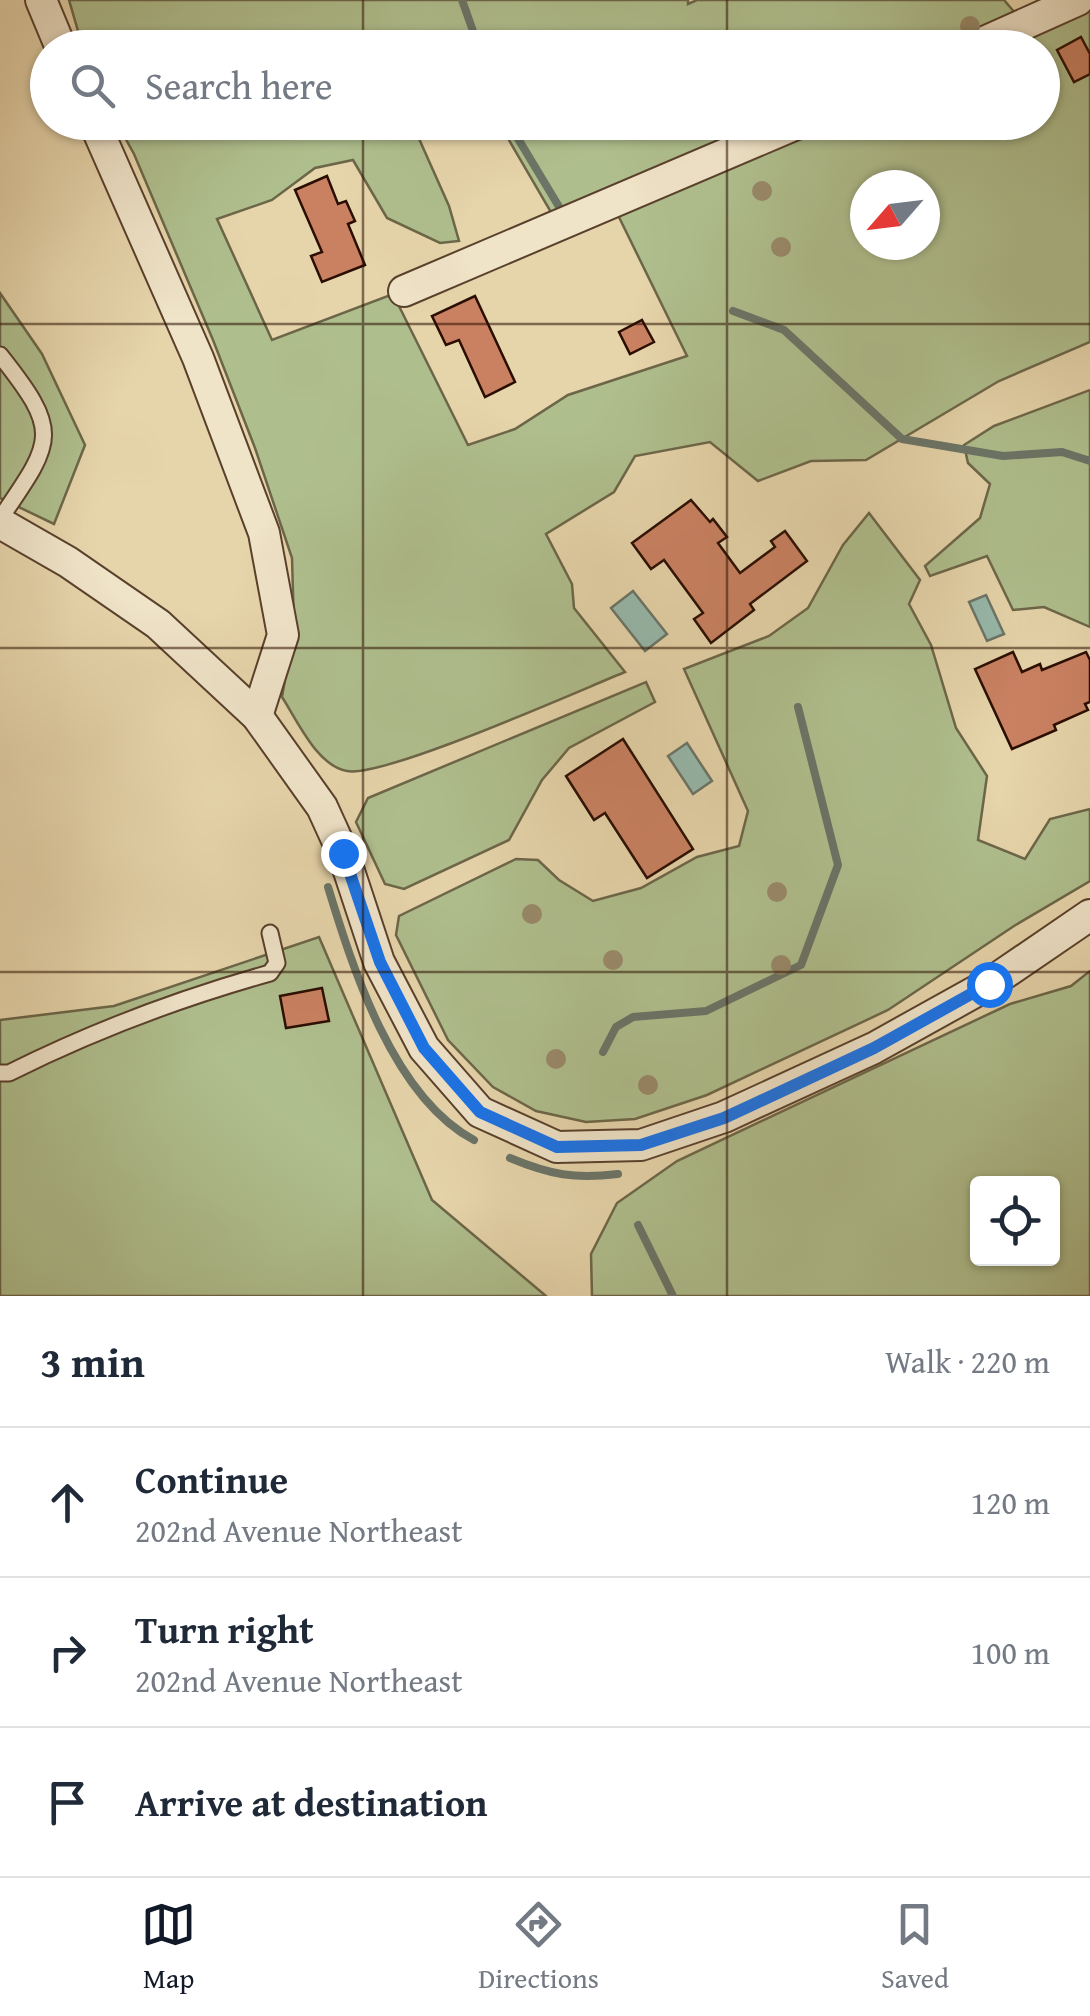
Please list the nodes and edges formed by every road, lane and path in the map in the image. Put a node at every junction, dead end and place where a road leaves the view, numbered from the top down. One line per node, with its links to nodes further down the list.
1 (41, 0): 3 (street)
2 (1078, 0): 4 (street)
3 (54, 30)
4 (1010, 30)
5 (102, 140): 10 (street)
6 (758, 140): 7 (street)
7 (404, 291)
8 (0, 355): 9 (lane)
9 (0, 521): 10 (street)
10 (257, 716): 11 (street)
11 (1090, 914)
12 (270, 933): 13 (lane)
13 (0, 1073)

